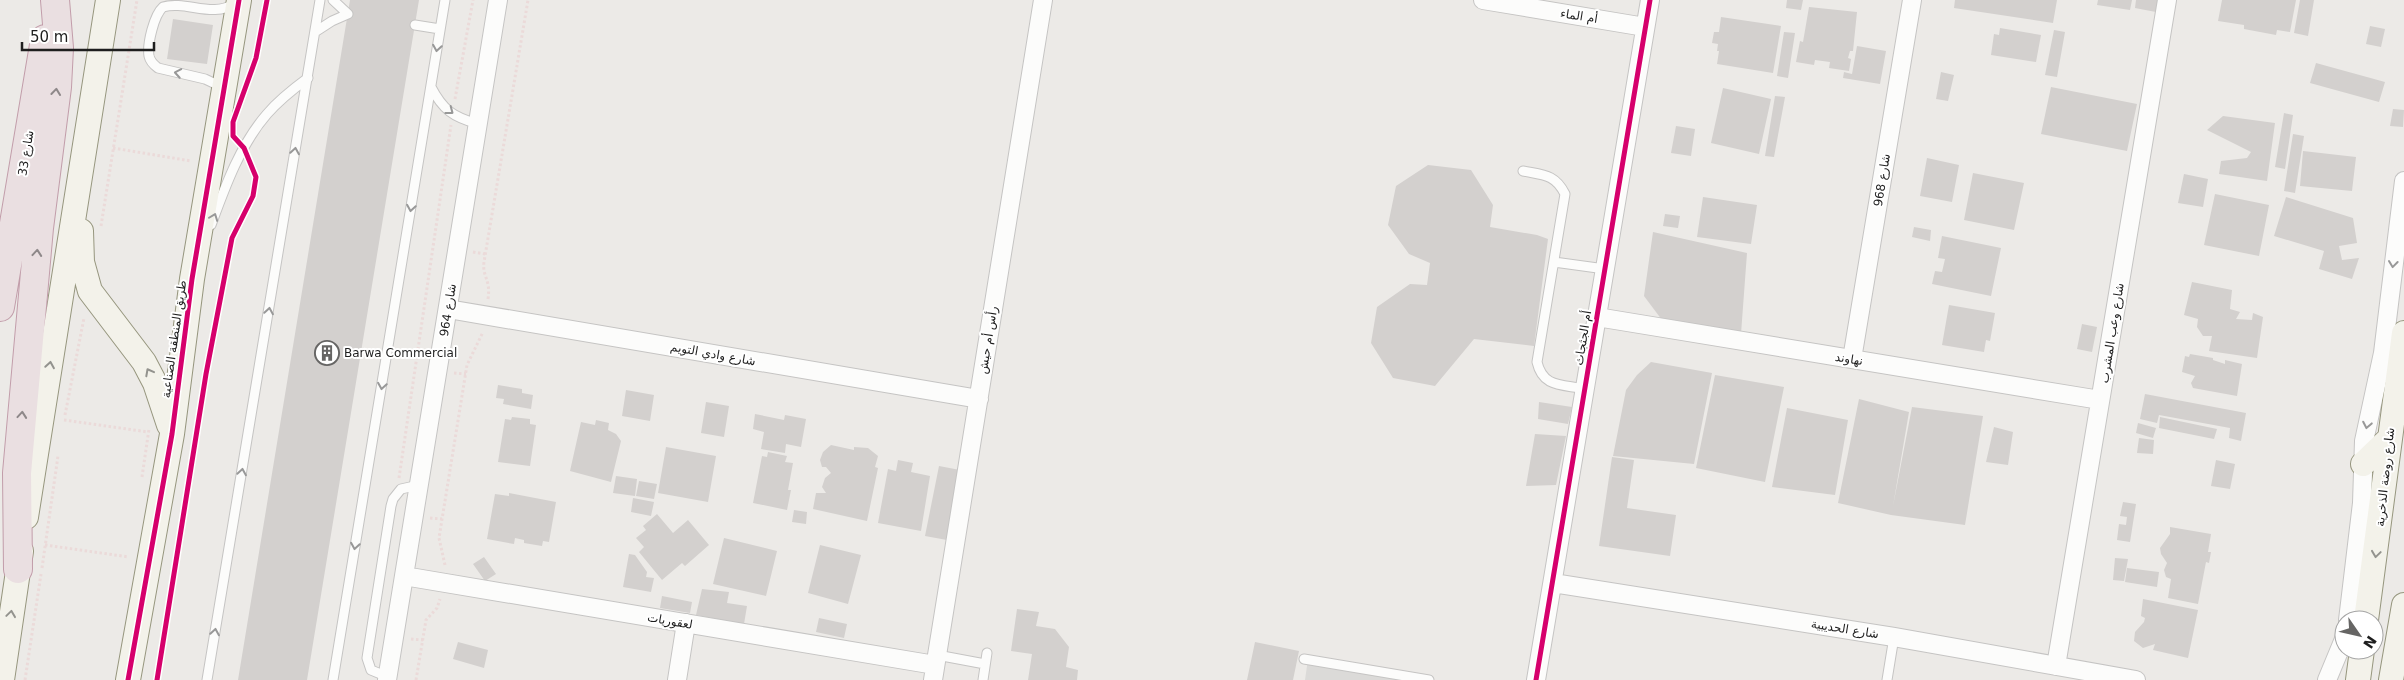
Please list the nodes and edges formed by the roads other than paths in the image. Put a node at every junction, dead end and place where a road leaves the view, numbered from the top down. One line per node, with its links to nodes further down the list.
1 (51, 0): 28 (highway, شارع 33)
2 (55, 0): 40 (highway, one-way to 2)
3 (108, 0): 22 (street)
4 (238, 0): 20 (street, طريق المنطقة الصناعية); 20 (lane, one-way to 4)
5 (320, 0): 17 (lane)
6 (333, 0): 17 (lane)
7 (445, 0): 16 (lane)
8 (498, 0): 21 (street, شارع 964)
9 (1043, 0): 34 (street, رأس أم حيش)
10 (1482, 0): 15 (street, أم الماء)
11 (1650, 0): 15 (street, أم الجثجاث)
12 (1912, 0): 32 (street, شارع 968)
13 (2167, 0): 35 (street, شارع وعب المشرب)
14 (415, 25): 16 (lane)
15 (1646, 27): 26 (street, أم الجثجاث)
16 (440, 30): 19 (lane, one-way to 19)
17 (315, 32): 18 (lane)
18 (308, 78): 27 (lane, one-way to 18); 58 (lane, one-way to 18)
19 (431, 87): 21 (lane, one-way to 21); 59 (lane, one-way to 59)
20 (224, 89): 27 (street, طريق المنطقة الصناعية)
21 (478, 124): 29 (street, شارع 964)
22 (82, 158): 36 (street, one-way to 22); 40 (street, one-way to 22)
23 (1523, 170): 25 (lane)
24 (2404, 181): 38 (street, one-way to 38)
25 (1554, 262): 26 (lane); 33 (lane)
26 (1605, 269): 30 (street, أم الجثجاث)
27 (192, 279): 36 (street, طريق المنطقة الصناعية)
28 (0, 307)
29 (448, 309): 34 (street, شارع وادي التويم); 39 (street, شارع 964)
30 (1597, 317): 32 (street, نهاوند); 33 (street, أم الجثجاث)
31 (2404, 333): 37 (street, شارع روضة الذخرية)
32 (1852, 359): 35 (street, نهاوند)
33 (1585, 389): 42 (street, أم الجثجاث)
34 (978, 399): 54 (street, رأس أم حيش)
35 (2100, 400): 53 (street, شارع وعب المشرب)
36 (172, 434): 57 (street, طريق المنطقة الصناعية)
37 (2388, 439): 38 (street); 45 (street, شارع روضة الذخرية, one-way to 45)
38 (2363, 464): 44 (street)
39 (419, 485): 41 (street, شارع 964); 55 (lane)
40 (18, 569): 56 (street, one-way to 40)
41 (404, 576): 46 (street, لعقوريات); 55 (street, شارع 964)
42 (1553, 583): 47 (street, شارع الحديبية); 63 (street, أم الجثجاث)
43 (2404, 605): 68 (street)
44 (2349, 610)
45 (2367, 610)
46 (686, 623): 54 (street, لعقوريات); 60 (street)
47 (1894, 637): 53 (street, شارع الحديبية); 64 (lane)
48 (987, 653): 52 (lane)
49 (1304, 660): 62 (lane)
50 (2335, 660): 66 (street)
51 (2361, 660): 67 (street)
52 (985, 664): 54 (lane); 61 (lane)
53 (2056, 666): 65 (street, شارع الحديبية)
54 (935, 667)
55 (388, 678)
56 (2, 680)
57 (128, 680)
58 (207, 680)
59 (333, 680)
60 (677, 680)
61 (983, 680)
62 (1429, 680)
63 (1536, 680)
64 (1887, 680)
65 (2136, 680)
66 (2327, 680)
67 (2358, 680)
68 (2391, 680)

